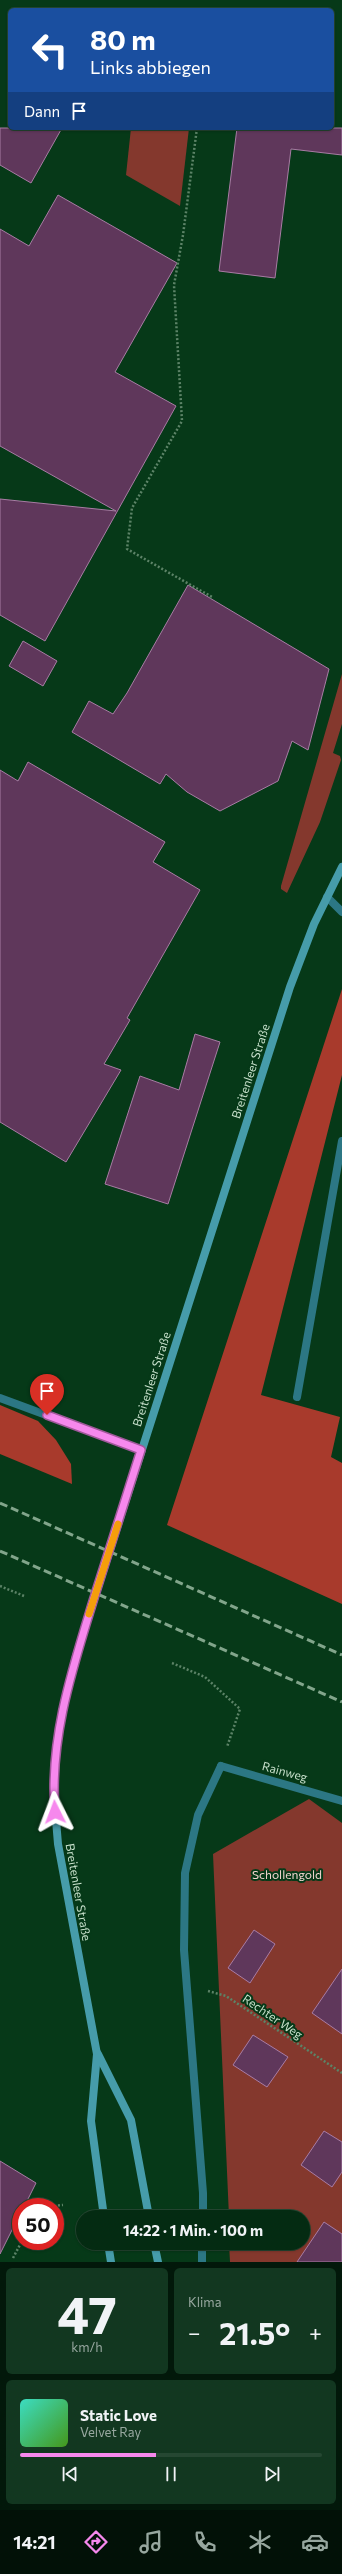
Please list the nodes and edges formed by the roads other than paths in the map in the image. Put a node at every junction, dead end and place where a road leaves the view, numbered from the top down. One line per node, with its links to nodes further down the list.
1 (342, 867): 2 (main road, Breitenleer Straße)
2 (327, 897): 3 (street); 7 (main road, Breitenleer Straße)
3 (342, 912)
4 (342, 1140): 5 (street)
5 (297, 1397)
6 (0, 1398): 7 (street)
7 (141, 1450): 9 (main road, Breitenleer Straße)
8 (342, 1801): 12 (street, Rainweg)
9 (97, 2054): 10 (main road, Breitenleer Straße); 11 (main road, Breitenleer Straße)
10 (103, 2210)
11 (148, 2210)
12 (203, 2210)
13 (109, 2250): 16 (main road)
14 (155, 2250): 17 (main road)
15 (202, 2250): 18 (street)
16 (111, 2262)
17 (158, 2262)
18 (202, 2262)

